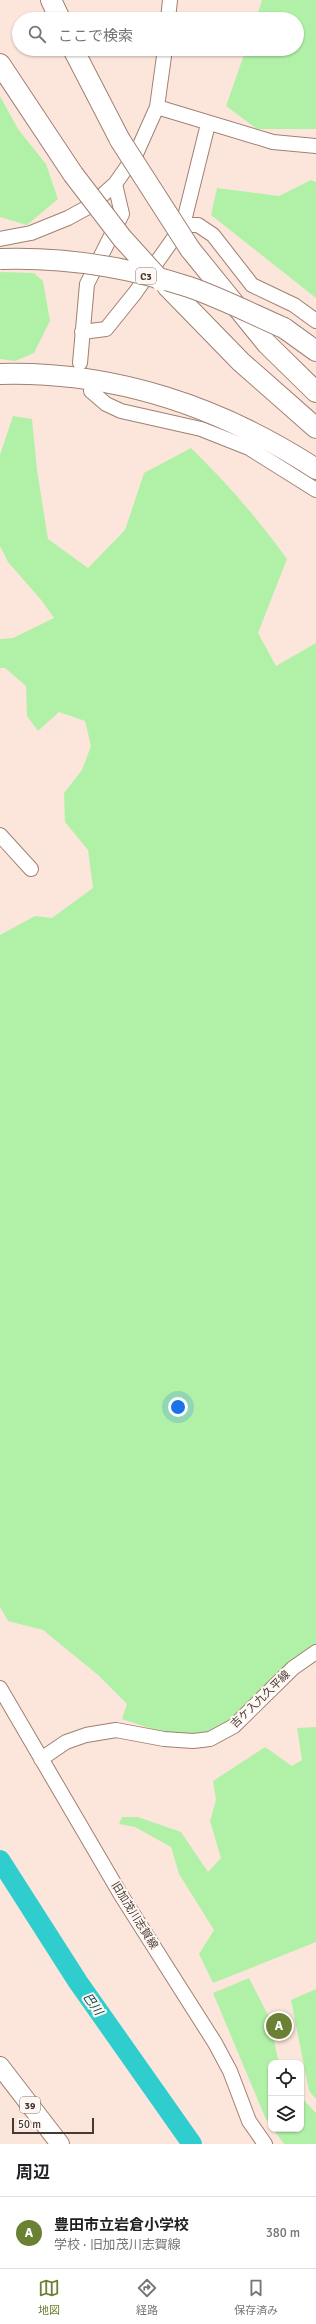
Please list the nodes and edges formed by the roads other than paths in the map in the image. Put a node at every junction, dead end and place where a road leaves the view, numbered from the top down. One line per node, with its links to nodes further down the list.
1 (51, 0): 3 (highway)
2 (170, 0): 4 (street)
3 (57, 12)
4 (169, 12)
5 (77, 56): 21 (highway, bridge)
6 (164, 56): 8 (street)
7 (0, 64): 22 (highway, bridge)
8 (157, 107): 9 (street); 11 (street)
9 (208, 124): 10 (street); 12 (street)
10 (316, 146)
11 (115, 184): 13 (street); 16 (street)
12 (183, 225): 15 (street); 16 (street)
13 (0, 239)
14 (0, 259): 17 (highway, C3, bridge)
15 (316, 321)
16 (82, 332): 18 (street)
17 (316, 351)
18 (80, 363)
19 (0, 374): 23 (highway)
20 (91, 391): 24 (street)
21 (316, 392)
22 (316, 428)
23 (316, 469)
24 (316, 490)
25 (0, 835): 26 (street)
26 (31, 869)
27 (316, 1652): 29 (street, 吉ケ入九久平線)
28 (0, 1688): 29 (street, 旧加茂川志賀線)
29 (41, 1759): 32 (street, 旧加茂川志賀線)
30 (0, 2066): 31 (main road, 39)
31 (60, 2144)
32 (265, 2144)

